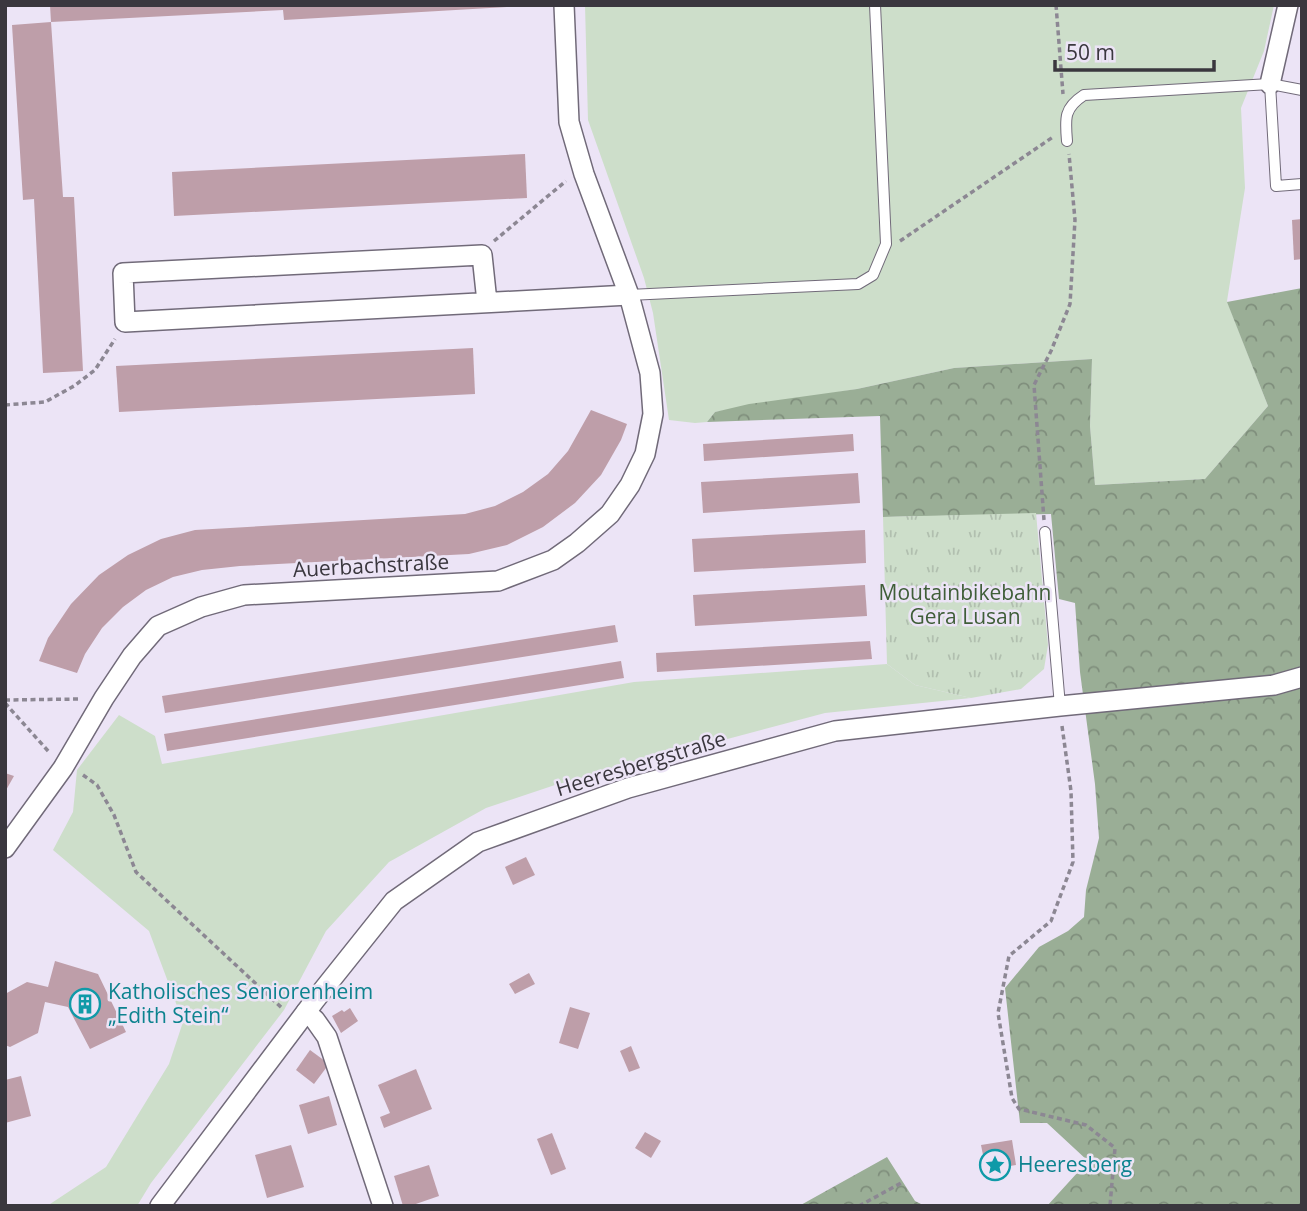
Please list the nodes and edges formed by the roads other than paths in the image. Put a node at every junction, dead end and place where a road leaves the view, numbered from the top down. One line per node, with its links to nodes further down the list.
1 (565, 5): 8 (street, Auerbachstraße)
2 (875, 5): 8 (lane)
3 (1288, 5): 4 (street)
4 (1270, 84): 5 (lane); 6 (lane); 7 (lane)
5 (1302, 90)
6 (1067, 141)
7 (1302, 184)
8 (629, 295): 9 (street); 13 (street, Auerbachstraße)
9 (487, 302): 9 (street)
10 (1045, 532): 12 (lane)
11 (1302, 677): 12 (street, Heeresbergstraße)
12 (1060, 706): 14 (street, Heeresbergstraße)
13 (5, 848)
14 (302, 1016): 15 (street, Heeresbergstraße); 16 (street)
15 (160, 1206)
16 (383, 1206)

